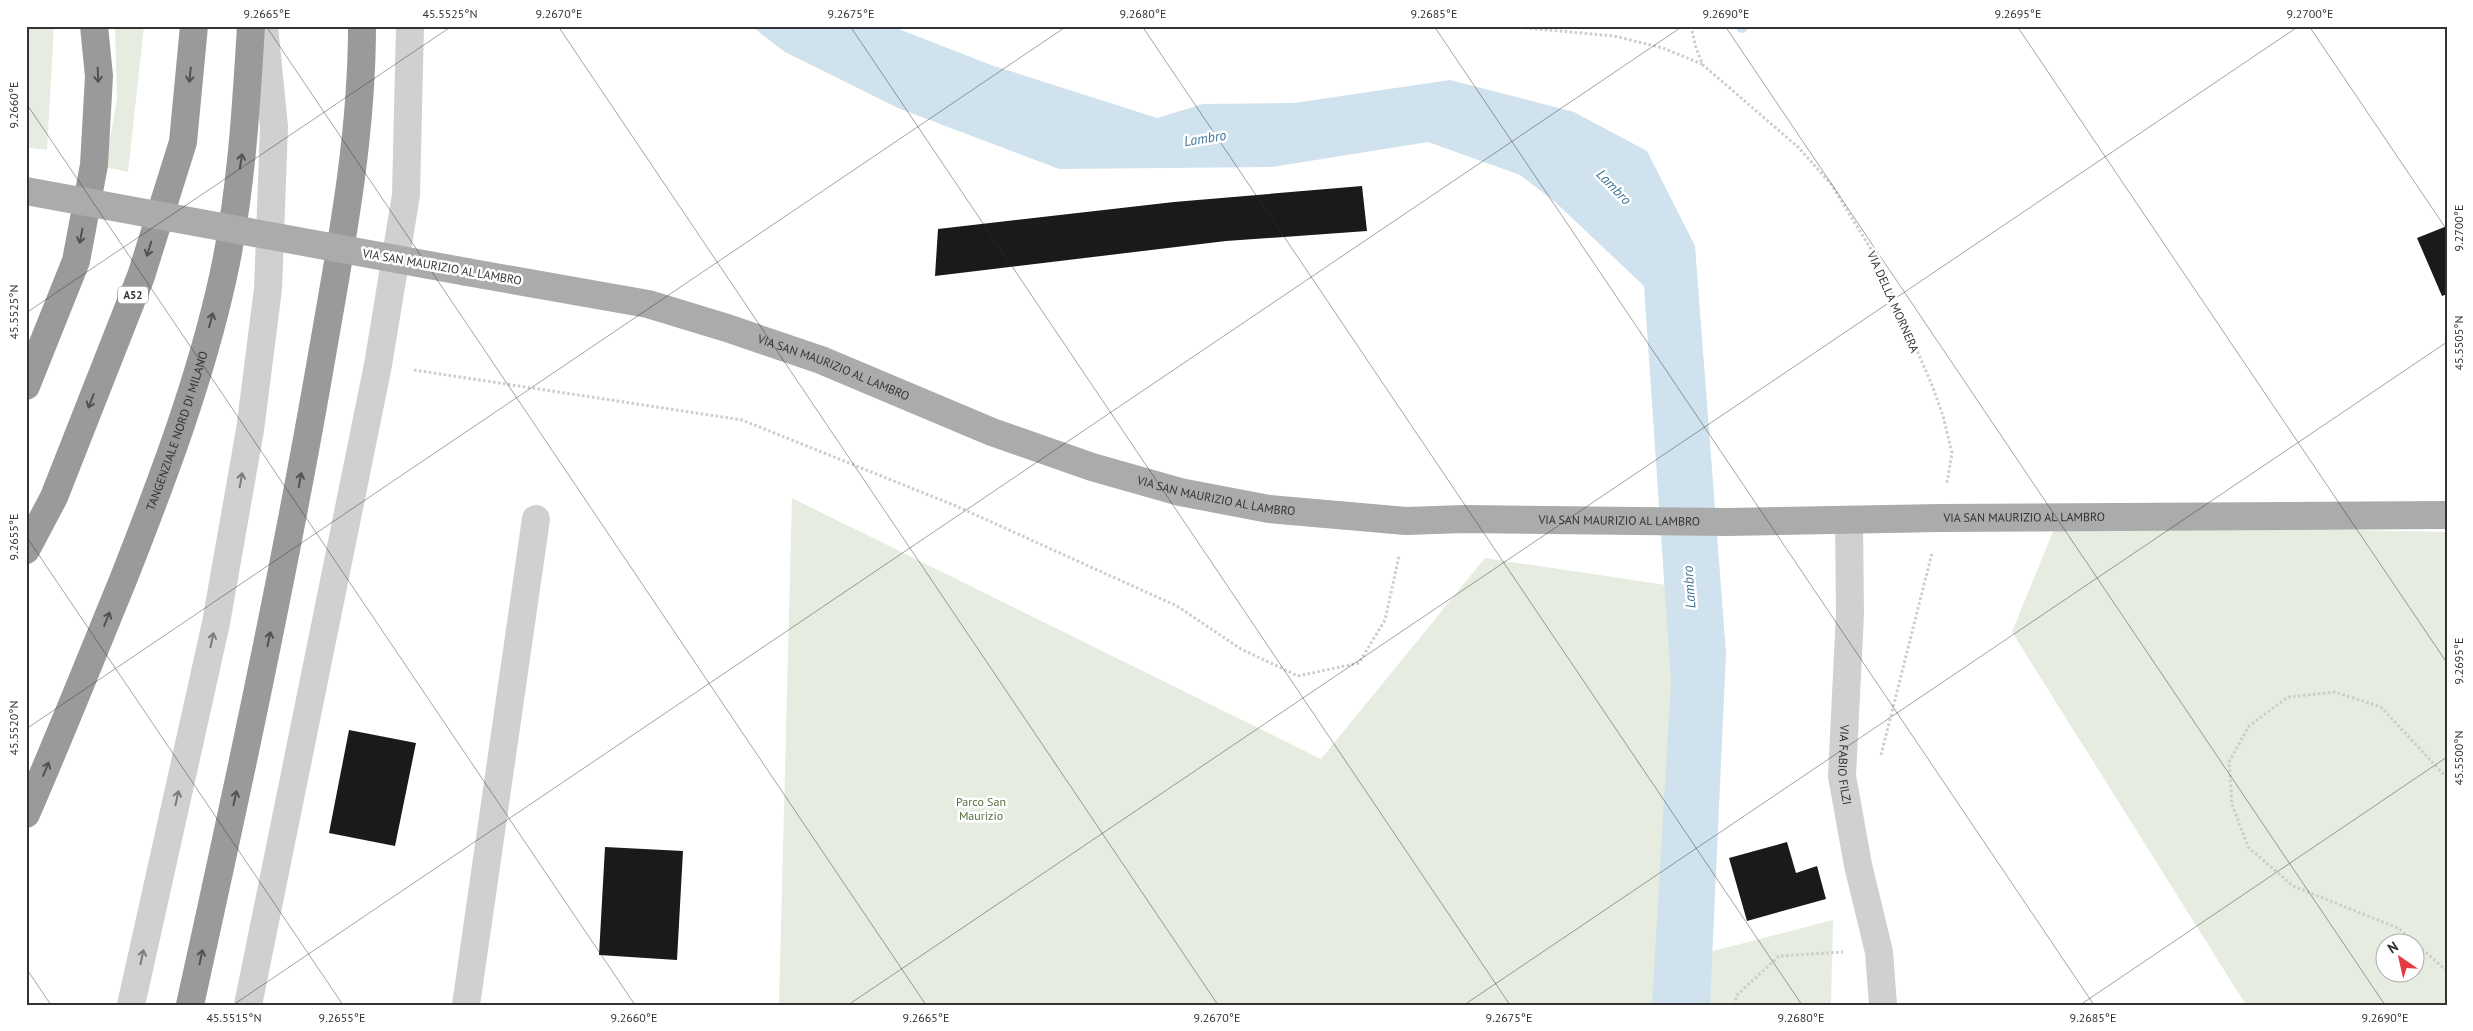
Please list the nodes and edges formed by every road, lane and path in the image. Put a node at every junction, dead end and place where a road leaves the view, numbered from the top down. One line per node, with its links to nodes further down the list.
1 (94, 26): 12 (highway, one-way to 12)
2 (194, 26): 18 (highway, A52, one-way to 18)
3 (251, 26): 21 (highway, TANGENZIALE NORD DI MILANO, one-way to 3)
4 (264, 26): 24 (street, one-way to 4)
5 (362, 26): 25 (highway, one-way to 5)
6 (410, 26): 11 (street)
7 (1505, 26): 9 (path)
8 (1691, 26): 9 (path, VIA DELLA MORNERA)
9 (1703, 64): 14 (path, VIA DELLA MORNERA)
10 (26, 191): 17 (main road, VIA SAN MAURIZIO AL LAMBRO, bridge)
11 (378, 365): 17 (path); 26 (street)
12 (26, 386)
13 (2447, 515): 14 (main road, VIA SAN MAURIZIO AL LAMBRO)
14 (1940, 518): 16 (main road, VIA SAN MAURIZIO AL LAMBRO); 19 (path, VIA DELLA MORNERA)
15 (536, 519): 27 (street)
16 (1849, 520): 17 (main road, VIA SAN MAURIZIO AL LAMBRO); 22 (street, VIA FABIO FILZI)
17 (1406, 521)
18 (26, 550)
19 (1880, 761)
20 (2447, 778): 23 (path)
21 (26, 814)
22 (1879, 952): 28 (path); 29 (street, VIA FABIO FILZI)
23 (2447, 971)
24 (131, 1005)
25 (190, 1005)
26 (248, 1005)
27 (466, 1005)
28 (1735, 1005)
29 (1883, 1005)

